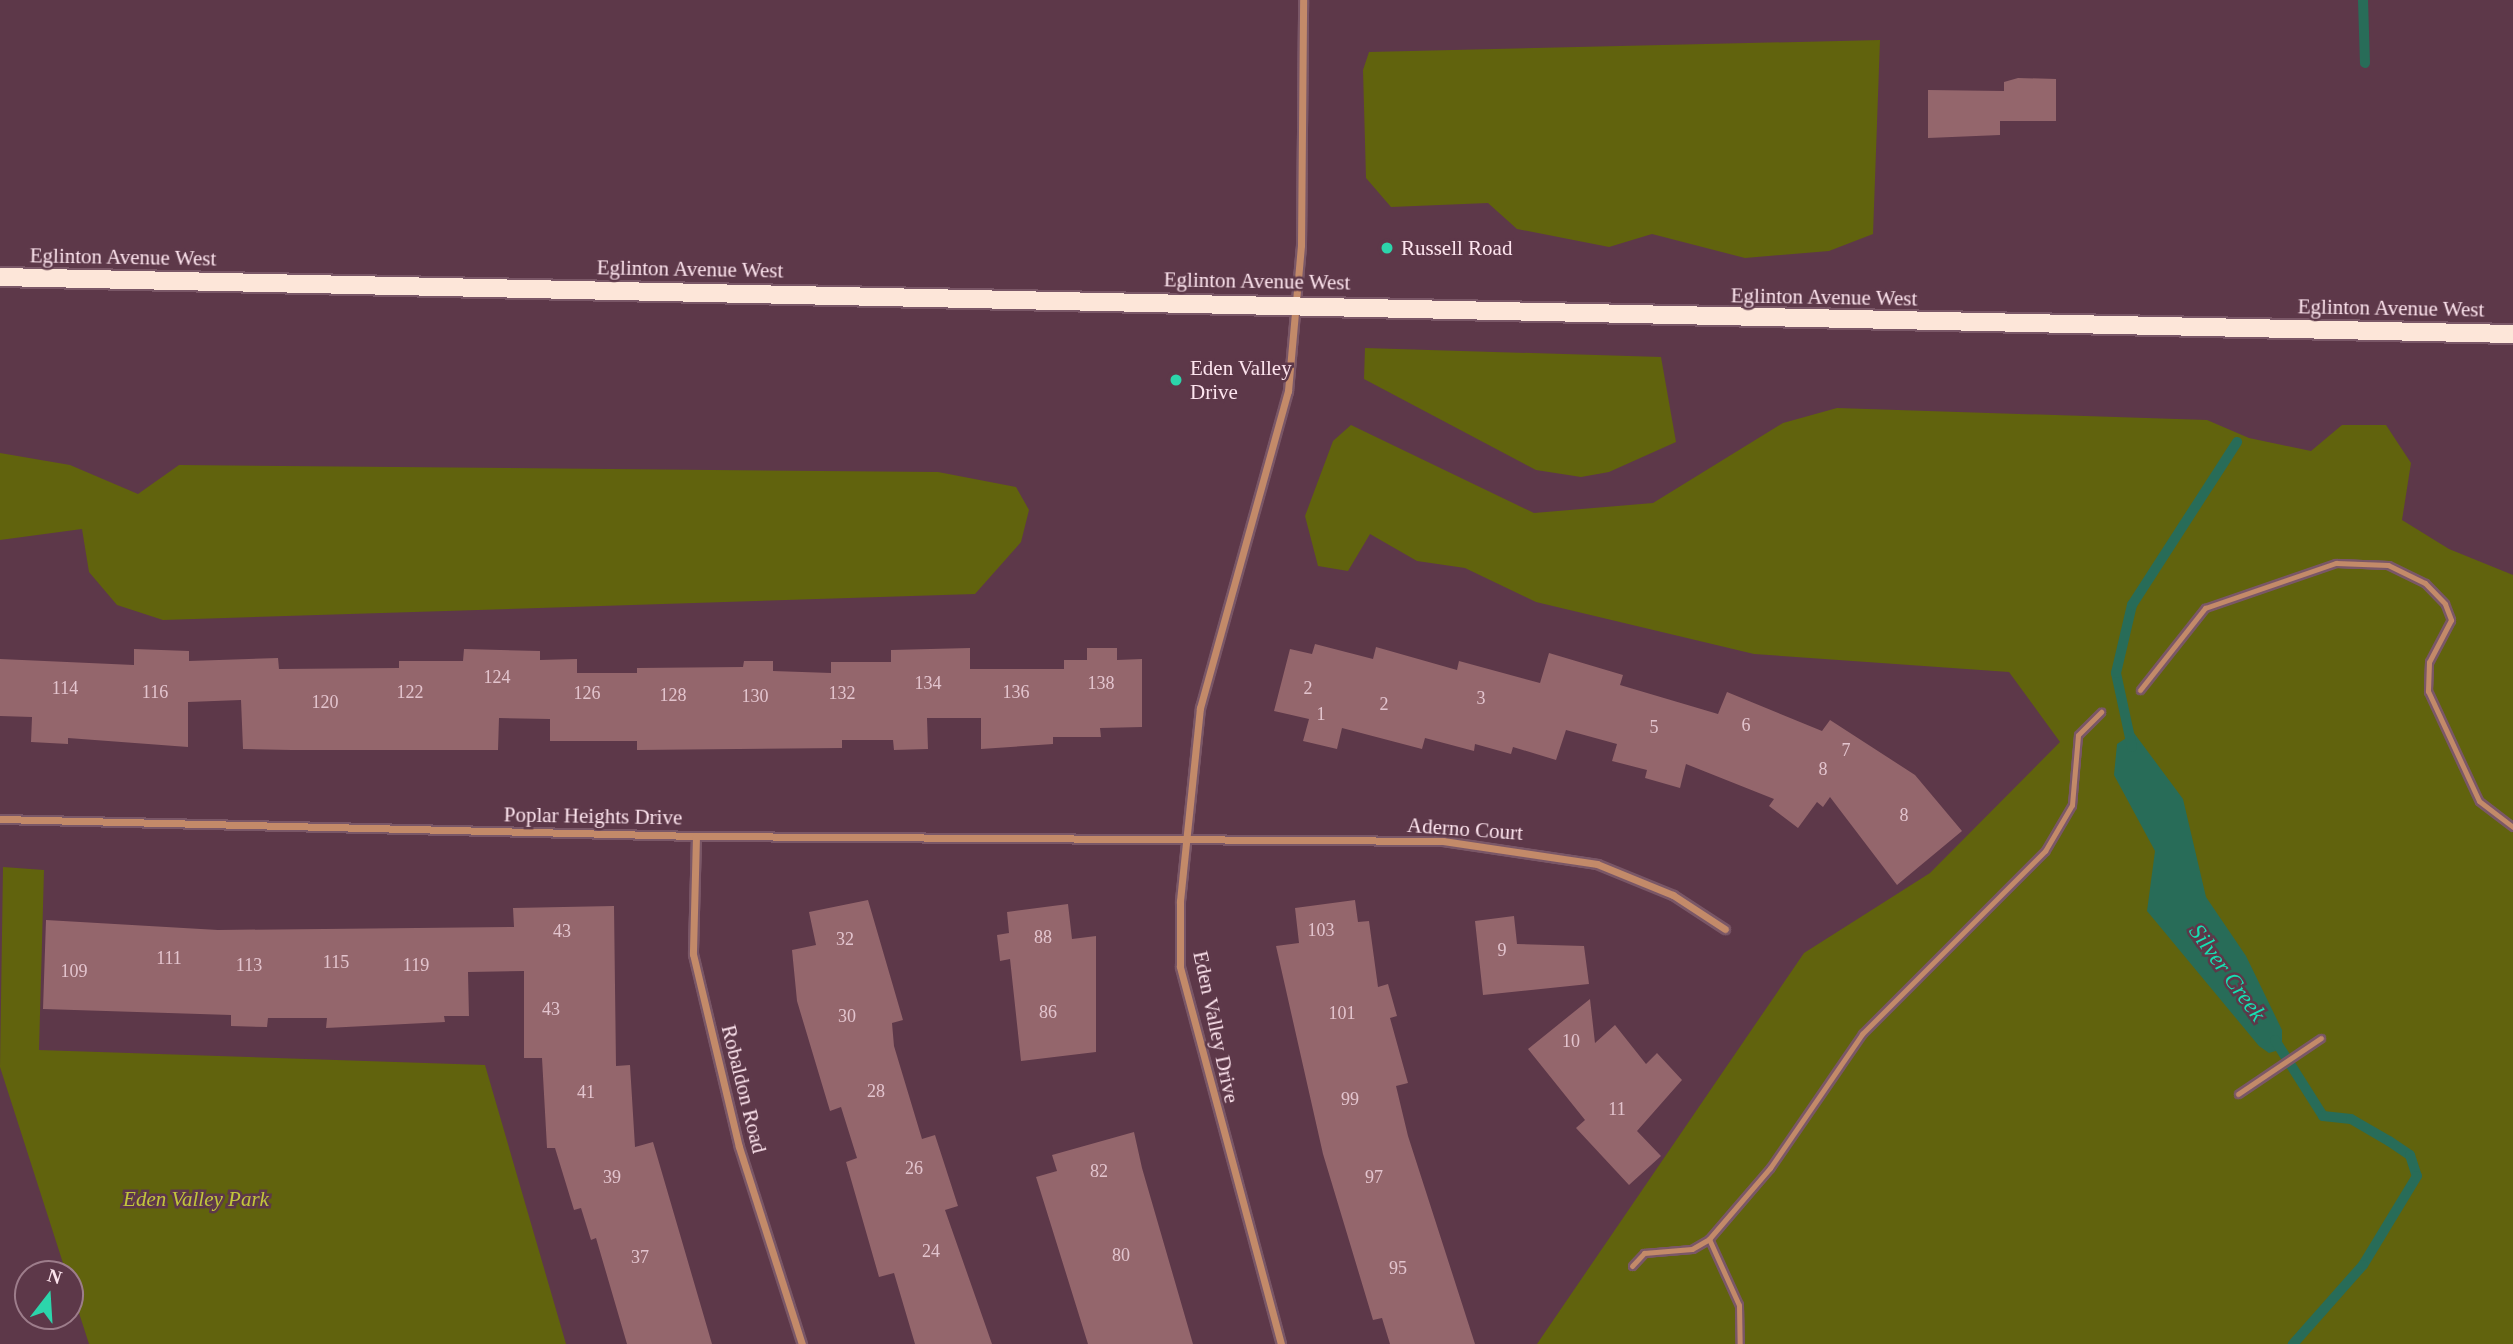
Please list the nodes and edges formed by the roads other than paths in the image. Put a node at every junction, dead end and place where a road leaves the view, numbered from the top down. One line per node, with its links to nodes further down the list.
1 (1303, 0): 3 (street)
2 (0, 277): 3 (main road, Eglinton Avenue West)
3 (1298, 303): 4 (main road, Eglinton Avenue West); 10 (street, Eden Valley Drive)
4 (2513, 334)
5 (2140, 690): 8 (lane)
6 (2101, 712): 14 (lane)
7 (0, 818): 9 (street, Poplar Heights Drive)
8 (2513, 827)
9 (696, 836): 10 (street, Poplar Heights Drive); 16 (street, Robaldon Road)
10 (1184, 838): 11 (street, Aderno Court); 17 (street, Eden Valley Drive)
11 (1725, 929)
12 (2321, 1038): 13 (lane)
13 (2238, 1094)
14 (1709, 1240): 15 (lane); 18 (lane)
15 (1632, 1266)
16 (802, 1344)
17 (1281, 1344)
18 (1740, 1344)

